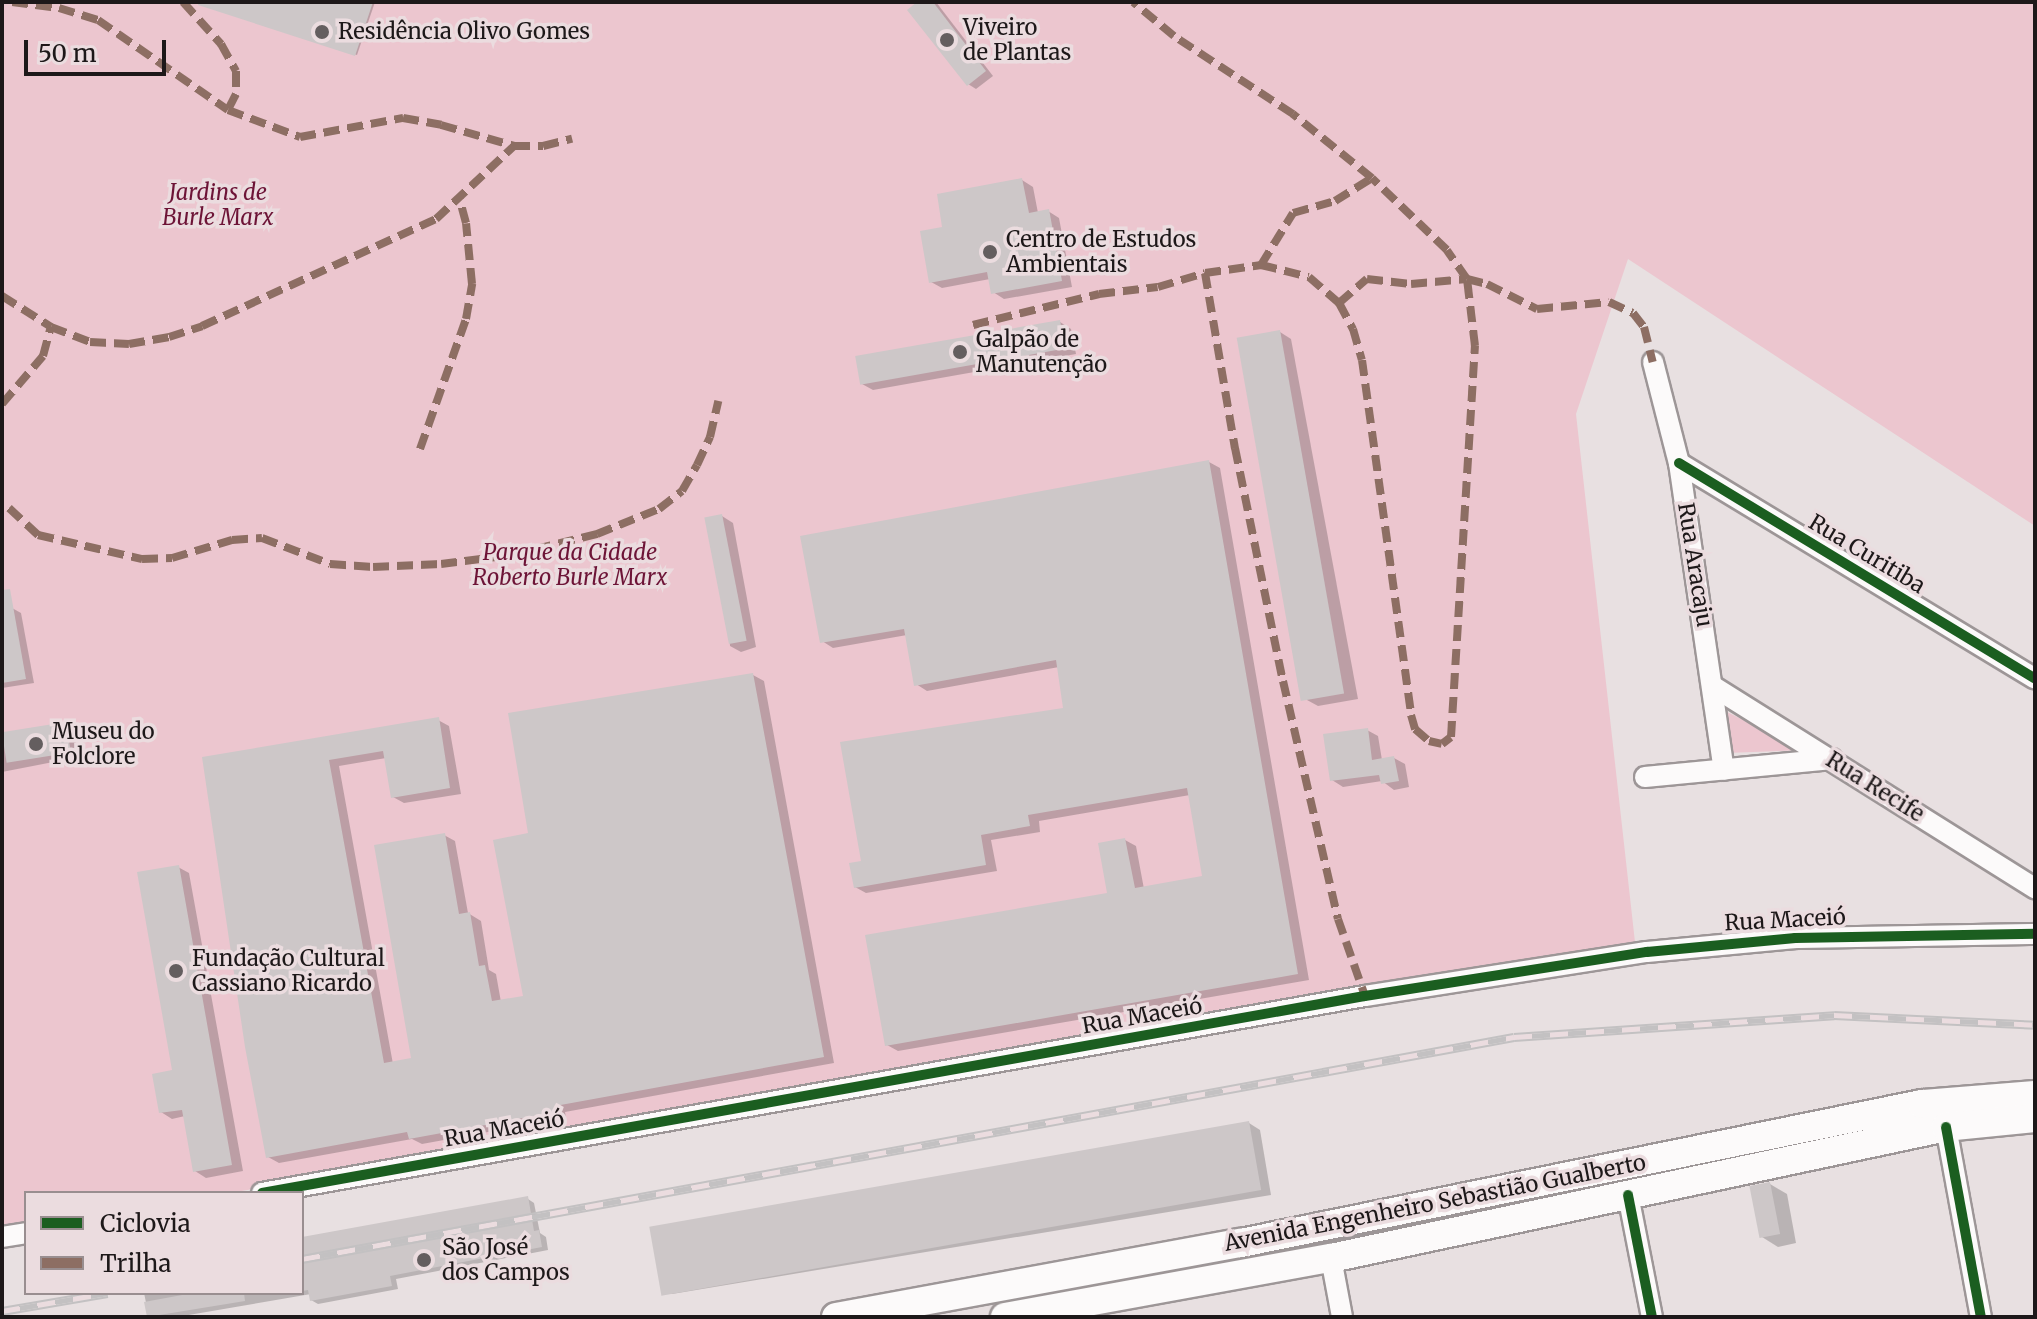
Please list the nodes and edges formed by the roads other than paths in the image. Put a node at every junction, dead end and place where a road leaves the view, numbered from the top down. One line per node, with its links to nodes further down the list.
1 (1653, 362): 2 (street, Rua Aracaju)
2 (1679, 463): 3 (street, Rua Curitiba); 4 (street, Rua Aracaju)
3 (2035, 679)
4 (1714, 687): 5 (street, Rua Recife); 6 (street, Rua Aracaju)
5 (1832, 759): 6 (street); 8 (street, Rua Recife)
6 (1724, 770): 7 (street)
7 (1645, 777)
8 (2035, 888)
9 (2035, 934): 13 (street, Rua Maceió)
10 (2035, 1095): 18 (main road, Avenida Engenheiro Sebastião Gualberto)
11 (2035, 1118): 12 (main road, Avenida Engenheiro Sebastião Gualberto)
12 (1946, 1127): 14 (main road, Avenida Engenheiro Sebastião Gualberto); 22 (street)
13 (273, 1191)
14 (1628, 1195): 17 (main road, Avenida Engenheiro Sebastião Gualberto); 21 (street)
15 (24, 1233): 16 (street)
16 (2, 1237)
17 (1331, 1258): 19 (main road, Avenida Engenheiro Sebastião Gualberto); 20 (street)
18 (836, 1317)
19 (1007, 1317)
20 (1342, 1317)
21 (1652, 1317)
22 (1981, 1317)

